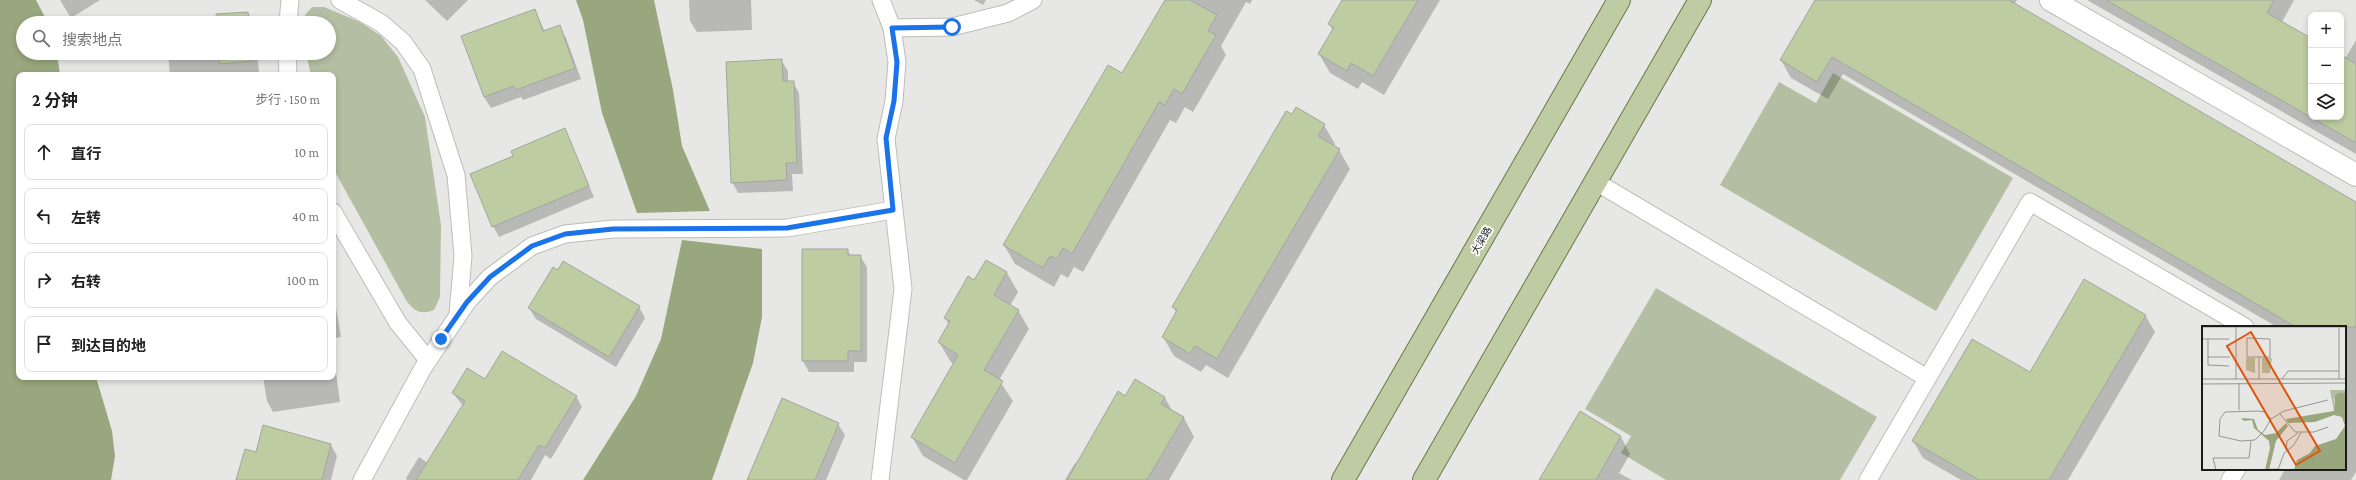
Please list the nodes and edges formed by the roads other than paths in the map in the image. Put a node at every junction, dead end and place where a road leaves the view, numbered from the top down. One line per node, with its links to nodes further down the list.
1 (290, 0): 8 (lane)
2 (340, 0): 16 (lane)
3 (881, 0): 9 (lane)
4 (1034, 0): 9 (lane)
5 (1619, 0): 23 (main road, 大梁路)
6 (1700, 0): 13 (main road)
7 (2051, 0): 12 (street)
8 (289, 16)
9 (892, 28): 14 (lane)
10 (287, 60): 11 (lane)
11 (288, 72)
12 (2356, 175)
13 (1596, 182): 19 (lane); 24 (main road)
14 (893, 210): 16 (lane); 22 (lane)
15 (336, 217): 18 (lane)
16 (458, 315): 18 (lane)
17 (2244, 326): 19 (lane)
18 (428, 360): 21 (lane)
19 (1927, 378): 25 (lane)
20 (2236, 470): 26 (lane)
21 (362, 480)
22 (880, 480)
23 (1343, 480)
24 (1424, 480)
25 (1868, 480)
26 (2230, 480)

